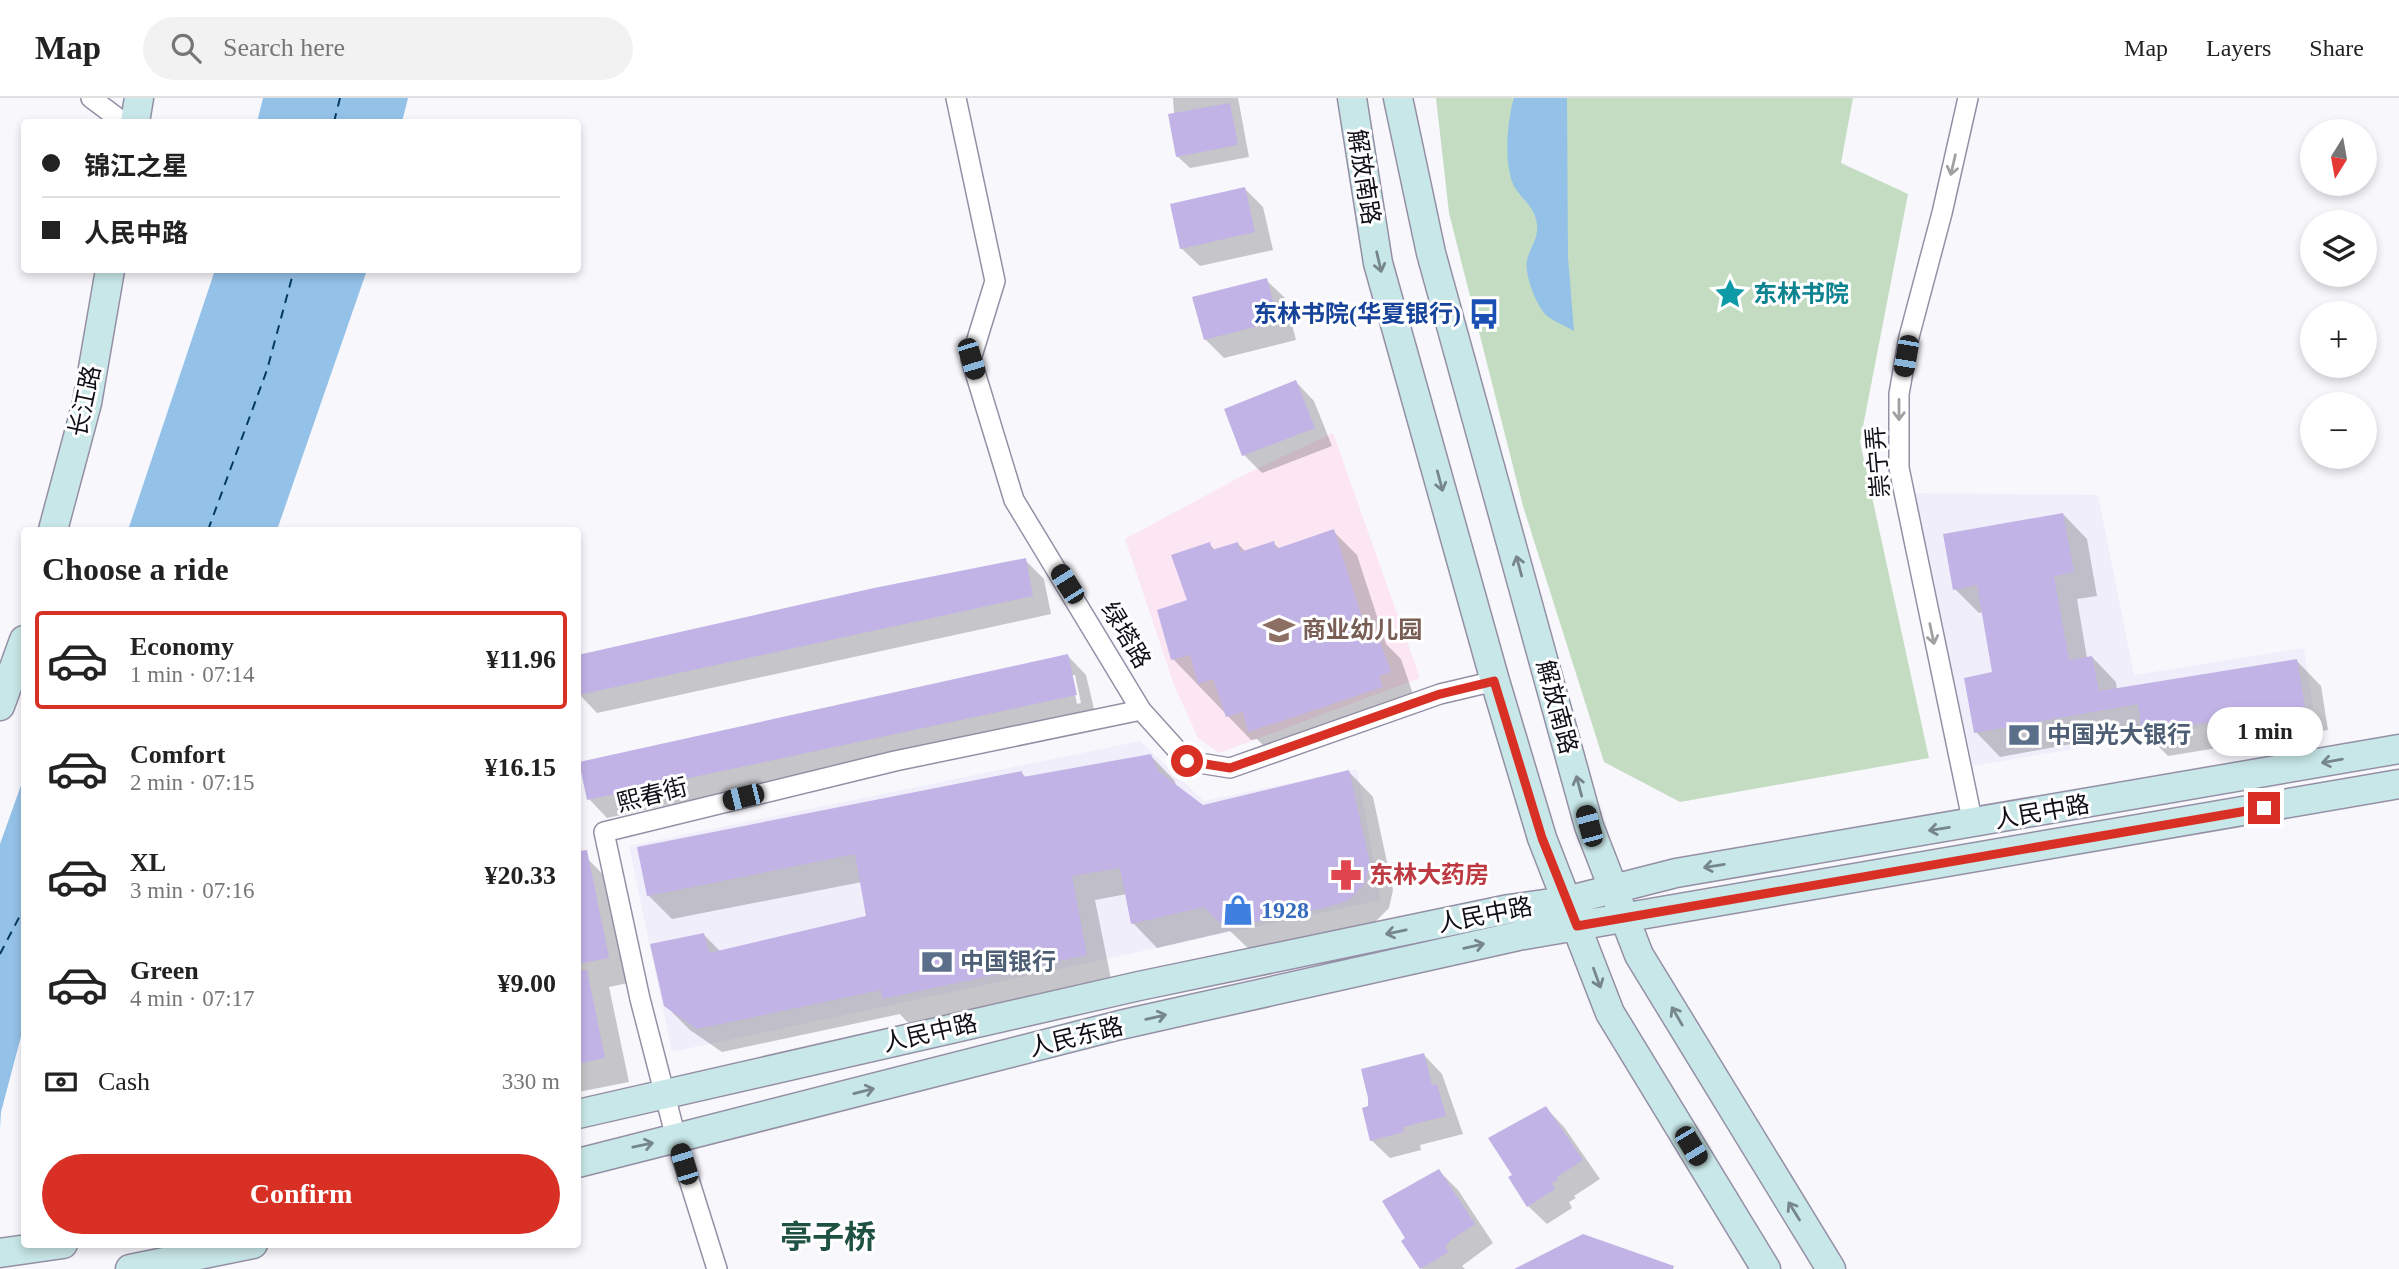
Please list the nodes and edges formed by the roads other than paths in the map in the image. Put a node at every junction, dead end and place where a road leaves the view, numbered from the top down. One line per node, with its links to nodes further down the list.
1 (91, 98): 7 (street)
2 (139, 98): 8 (main road)
3 (956, 98): 14 (street, 绿塔路)
4 (1352, 98): 12 (main road, 解放南路, one-way to 12)
5 (1398, 98): 18 (main road, 解放南路, one-way to 5)
6 (1968, 98): 17 (street, 崇宁弄, one-way to 17)
7 (119, 119)
8 (136, 119)
9 (109, 273): 10 (main road, 长江路)
10 (54, 527)
11 (21, 647): 13 (main road)
12 (1494, 681): 14 (street, 绿塔路); 19 (main road, 解放南路)
13 (0, 706)
14 (1141, 710): 22 (street, 熙春街)
15 (2399, 749): 17 (main road, 人民中路, one-way to 17)
16 (2399, 785): 20 (main road, 人民中路)
17 (1973, 824): 18 (main road, 人民中路, one-way to 18)
18 (1615, 889): 19 (main road, 人民中路); 20 (main road, 解放南路)
19 (1566, 901): 21 (main road, 解放南路); 22 (main road, 人民中路, one-way to 22)
20 (1626, 919): 21 (main road, 人民中路); 32 (main road, 解放南路, one-way to 20)
21 (1577, 926): 24 (main road, 人民东路, one-way to 21); 31 (main road, 解放南路, one-way to 31)
22 (664, 1092): 23 (main road, 人民中路); 24 (street, 熙春街)
23 (581, 1113)
24 (677, 1138): 25 (main road, 人民东路, one-way to 24); 30 (street, 熙春街)
25 (581, 1162)
26 (37, 1248): 28 (main road)
27 (233, 1248): 29 (main road)
28 (0, 1254)
29 (130, 1269)
30 (717, 1269)
31 (1766, 1269)
32 (1831, 1269)

